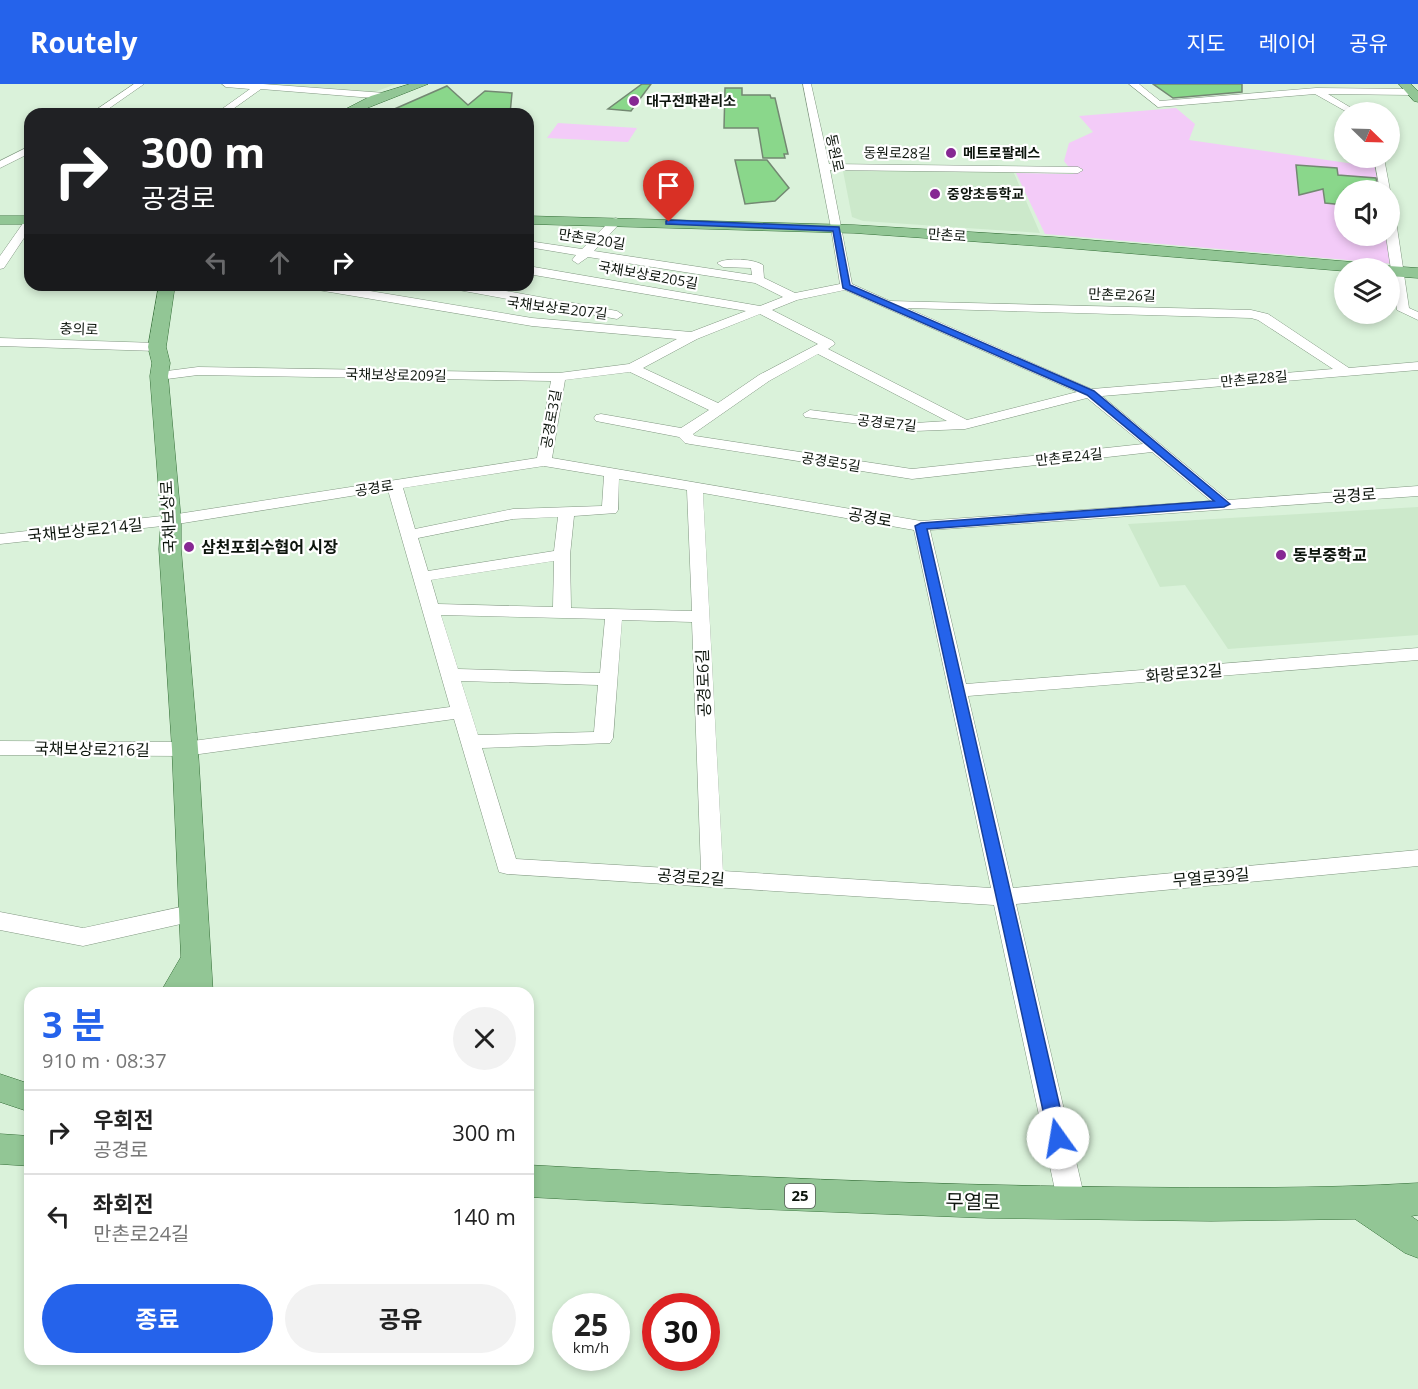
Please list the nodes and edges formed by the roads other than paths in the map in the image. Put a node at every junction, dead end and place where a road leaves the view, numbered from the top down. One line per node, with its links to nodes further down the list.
1 (140, 84): 13 (street)
2 (226, 84): 7 (street)
3 (422, 84): 11 (main road)
4 (807, 84): 19 (street, 동원로)
5 (1133, 84): 9 (street)
6 (1305, 84): 9 (street)
7 (244, 85): 8 (street)
8 (260, 86): 11 (street); 14 (street)
9 (1316, 91): 10 (street); 12 (street)
10 (1412, 91)
11 (385, 96): 15 (main road)
12 (1335, 102)
13 (104, 108)
14 (229, 108)
15 (356, 108)
16 (24, 152): 17 (street)
17 (0, 165): 18 (street)
18 (20, 167)
19 (824, 167): 20 (street, 동원로28길); 25 (street, 동원로)
20 (1078, 170)
21 (0, 220): 23 (main road)
22 (534, 220): 24 (main road, 만촌로)
23 (24, 221)
24 (616, 221): 25 (main road, 만촌로); 28 (street)
25 (837, 228): 31 (main road, 만촌로); 37 (street)
26 (24, 230): 30 (street)
27 (534, 245): 28 (street, 만촌로20길)
28 (585, 254): 35 (street); 36 (street, 만촌로20길)
29 (712, 261): 36 (street, 만촌로20길)
30 (0, 265)
31 (1334, 265)
32 (534, 271): 35 (street, 국채보상로205길)
33 (1400, 272): 34 (main road)
34 (1418, 273)
35 (561, 276): 44 (street, 국채보상로205길)
36 (758, 280): 41 (street, 만촌로20길)
37 (846, 286): 41 (street, 국채보상로209길); 43 (street)
38 (166, 291): 49 (main road, 국채보상로)
39 (348, 291): 47 (street, 국채보상로207길)
40 (486, 291): 45 (street, 국채보상로207길)
41 (794, 297): 44 (street, 국채보상로209길)
42 (1400, 298): 46 (street)
43 (883, 303): 53 (street, 만촌로26길); 56 (street)
44 (762, 309): 47 (street, 국채보상로209길); 50 (street)
45 (617, 315)
46 (1418, 316)
47 (692, 336): 52 (street, 국채보상로209길)
48 (0, 342): 49 (street, 충의로)
49 (157, 347): 54 (main road, 국채보상로)
50 (818, 349): 57 (street); 60 (street)
51 (1418, 366): 53 (street, 만촌로28길)
52 (632, 368): 55 (street, 국채보상로209길); 57 (street)
53 (1344, 371): 56 (street, 만촌로28길)
54 (159, 376): 55 (street, 국채보상로209길); 71 (main road, 국채보상로)
55 (559, 377): 63 (street, 공경로3길)
56 (1090, 393): 60 (street); 62 (street)
57 (719, 409): 61 (street)
58 (810, 414): 60 (street, 공경로7길)
59 (602, 418): 61 (street, 공경로5길)
60 (965, 426)
61 (684, 433): 64 (street, 공경로5길)
62 (1155, 447): 64 (street, 만촌로24길); 69 (street)
63 (544, 461): 65 (street, 공경로); 66 (street, 공경로)
64 (983, 466)
65 (612, 473): 67 (street, 공경로); 70 (street)
66 (394, 485): 71 (street, 공경로); 73 (street, 공경로2길)
67 (695, 487): 72 (street, 공경로); 80 (street, 공경로6길)
68 (1418, 491): 69 (street, 공경로)
69 (1224, 504): 72 (street, 공경로)
70 (566, 512): 73 (street); 75 (street)
71 (171, 520): 74 (street, 국채보상로214길); 88 (main road, 국채보상로)
72 (921, 526): 84 (street)
73 (409, 536): 76 (street, 공경로2길)
74 (0, 539)
75 (562, 555): 76 (street); 78 (street)
76 (421, 577): 77 (street, 공경로2길)
77 (430, 609): 78 (street); 82 (street, 공경로2길)
78 (562, 613): 79 (street)
79 (614, 615): 80 (street); 83 (street)
80 (701, 617): 90 (street, 공경로6길)
81 (1415, 658): 84 (street, 화랑로32길)
82 (450, 675): 83 (street); 85 (street, 공경로2길)
83 (608, 679): 86 (street)
84 (957, 691): 91 (street)
85 (461, 712): 86 (street, 공경로2길); 88 (street)
86 (470, 742): 90 (street, 공경로2길)
87 (0, 748): 88 (street, 국채보상로216길)
88 (185, 749): 92 (main road, 국채보상로)
89 (1418, 858): 91 (street, 무열로39길)
90 (712, 879): 91 (street, 공경로2길)
91 (1004, 897): 102 (street)
92 (195, 913): 93 (street); 94 (main road, 국채보상로)
93 (0, 921)
94 (197, 957): 95 (main road); 96 (main road, 국채보상로)
95 (179, 987)
96 (198, 987)
97 (0, 1149): 98 (main road)
98 (24, 1151)
99 (534, 1181): 102 (main road, 무열로 / 25)
100 (1418, 1199): 101 (main road, 무열로 / 25)
101 (1361, 1203): 102 (main road, 무열로 / 25); 103 (main road)
102 (1072, 1204)
103 (1418, 1241)

